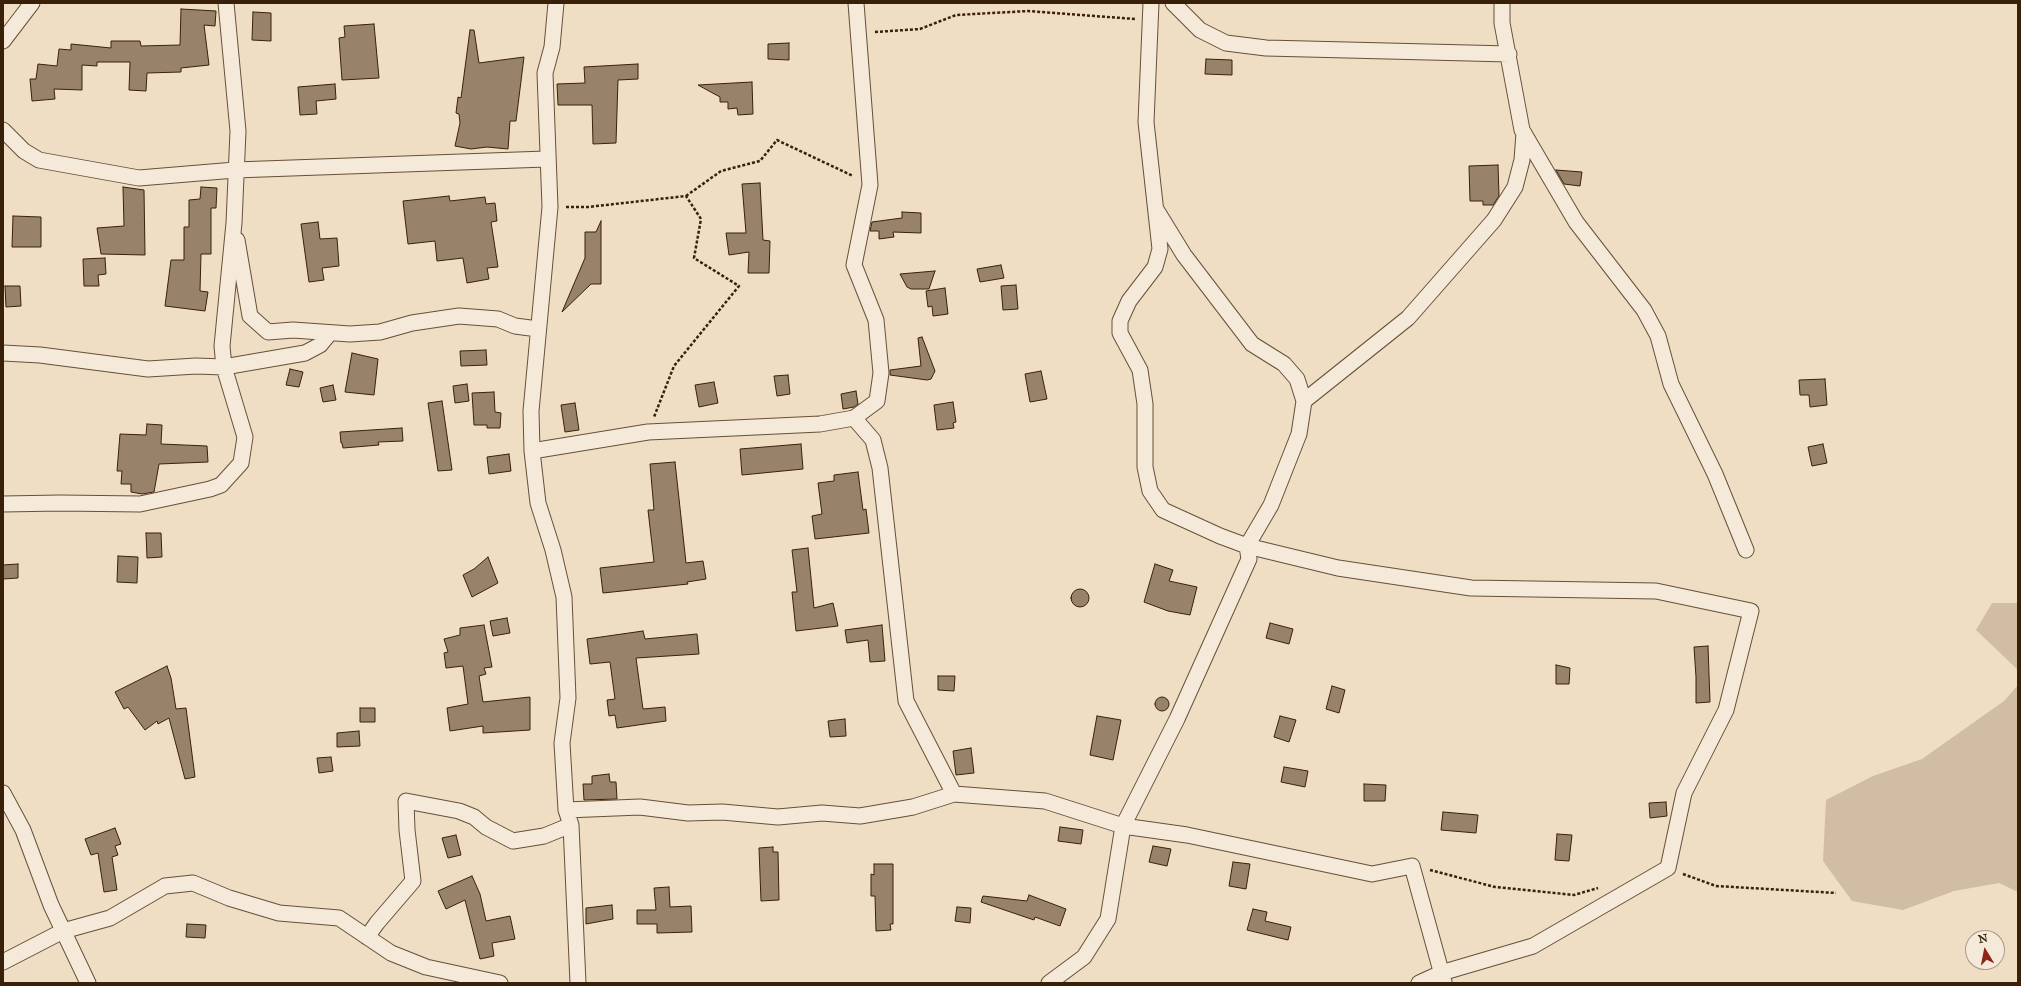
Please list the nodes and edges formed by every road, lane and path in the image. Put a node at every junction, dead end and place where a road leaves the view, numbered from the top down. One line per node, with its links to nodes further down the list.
1 (32, 3): 10 (street)
2 (226, 3): 15 (street)
3 (556, 3): 14 (street)
4 (856, 3): 9 (street)
5 (1151, 3): 8 (street)
6 (1173, 3): 11 (street)
7 (1502, 3): 11 (street)
8 (1149, 20): 9 (path); 19 (street)
9 (857, 33): 16 (street)
10 (3, 41)
11 (1509, 54): 13 (street)
12 (3, 130): 15 (street)
13 (1524, 133): 25 (street); 31 (street)
14 (546, 159): 15 (street); 18 (street)
15 (235, 170): 20 (street)
16 (870, 185): 17 (path); 26 (street)
17 (686, 196): 18 (path); 27 (path)
18 (550, 207): 21 (street)
19 (1157, 211): 25 (street); 30 (street)
20 (234, 223): 22 (street); 24 (street)
21 (538, 329): 22 (street); 28 (street)
22 (330, 333): 24 (street)
23 (3, 353): 24 (street)
24 (224, 367): 29 (street)
25 (1304, 401): 30 (street)
26 (854, 418): 27 (street); 33 (street)
27 (648, 432): 28 (street)
28 (532, 451): 34 (street)
29 (3, 504)
30 (1247, 546): 36 (street); 40 (street)
31 (1746, 550)
32 (3, 793): 37 (street)
33 (954, 794): 34 (street); 36 (street)
34 (566, 810): 35 (street)
35 (571, 825): 38 (street); 43 (street)
36 (1123, 826): 40 (street); 44 (street)
37 (62, 931): 38 (street); 39 (street); 41 (street)
38 (367, 937): 42 (street)
39 (3, 962)
40 (1443, 978): 45 (street)
41 (88, 983)
42 (500, 983)
43 (578, 983)
44 (1049, 983)
45 (1419, 983)

